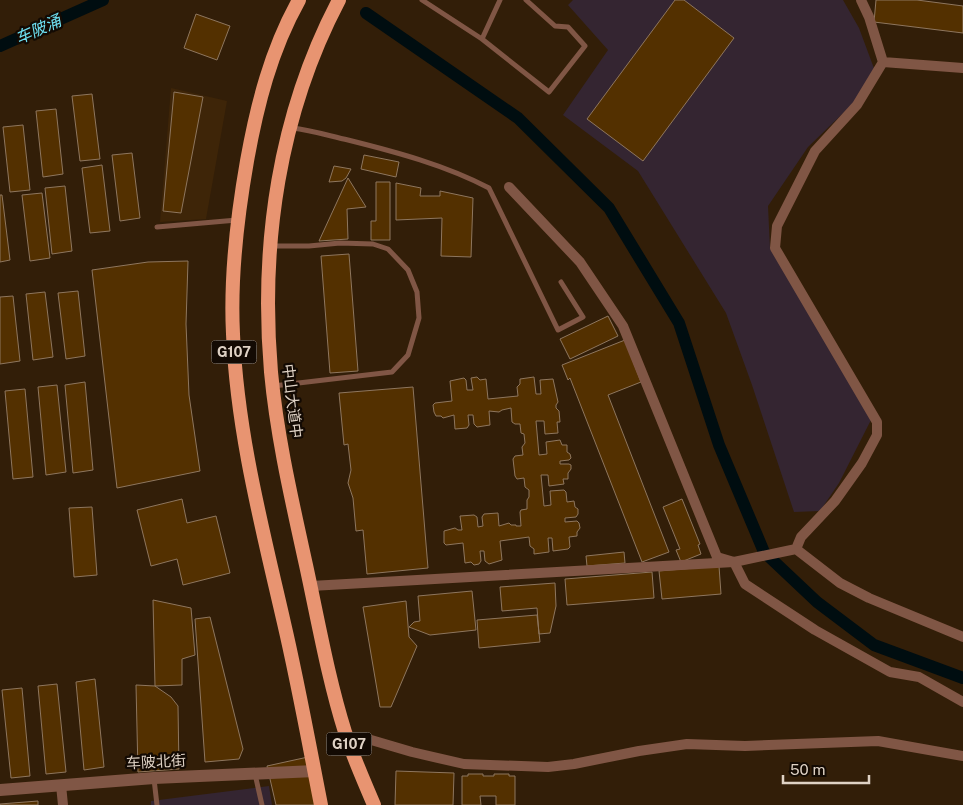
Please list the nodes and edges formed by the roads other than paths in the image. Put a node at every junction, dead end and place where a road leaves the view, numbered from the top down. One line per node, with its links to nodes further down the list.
1 (292, 0): 8 (street)
2 (298, 0): 8 (highway)
3 (339, 0): 12 (highway, 中山大道中 / G107)
4 (422, 0): 9 (lane)
5 (500, 0): 9 (lane)
6 (526, 0): 9 (lane)
7 (861, 0): 10 (street)
8 (288, 19): 14 (highway, G107)
9 (482, 39)
10 (883, 62): 11 (street); 19 (street)
11 (963, 68)
12 (289, 127): 16 (highway, 中山大道中 / G107); 17 (lane)
13 (509, 187): 20 (street)
14 (238, 220): 15 (lane); 26 (highway, G107)
15 (157, 227)
16 (270, 246): 18 (highway, 中山大道中 / G107); 18 (lane)
17 (561, 282)
18 (273, 386): 21 (highway, 中山大道中 / G107)
19 (796, 549): 20 (street); 22 (street)
20 (734, 562): 21 (street); 23 (street)
21 (310, 586): 24 (highway, 中山大道中 / G107)
22 (963, 636)
23 (963, 702)
24 (348, 740): 25 (street); 35 (highway, 中山大道中 / G107)
25 (963, 756)
26 (315, 772): 27 (street, 车陂北街); 34 (highway, G107)
27 (255, 774): 28 (street, 车陂北街); 33 (lane)
28 (154, 778): 29 (street, 车陂北街); 32 (lane)
29 (61, 785): 30 (street, 车陂北街); 31 (street)
30 (0, 790)
31 (63, 805)
32 (157, 805)
33 (262, 805)
34 (321, 805)
35 (374, 805)

